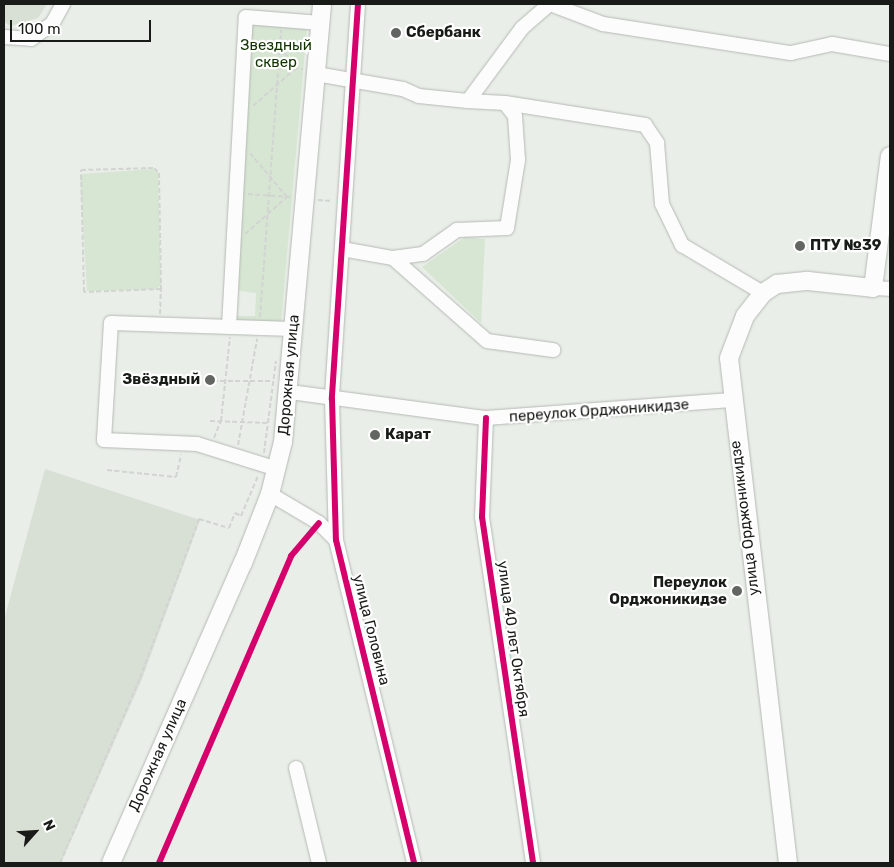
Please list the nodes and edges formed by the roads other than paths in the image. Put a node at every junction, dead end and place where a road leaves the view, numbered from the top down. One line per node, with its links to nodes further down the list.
1 (64, 4): 5 (street)
2 (322, 4): 4 (main road, Дорожная улица)
3 (358, 4): 8 (street, улица Головина)
4 (320, 23): 7 (main road, Дорожная улица); 16 (street)
5 (4, 37)
6 (890, 54): 9 (street)
7 (309, 71): 8 (street); 17 (main road, Дорожная улица)
8 (352, 79): 9 (street); 12 (street, улица Головина)
9 (468, 100): 10 (street)
10 (505, 103): 13 (street); 15 (street)
11 (890, 156): 14 (main road)
12 (342, 249): 13 (street); 20 (street, улица Головина)
13 (393, 258): 18 (street)
14 (882, 288): 15 (main road)
15 (762, 293): 21 (main road, улица Орджоникидзе)
16 (230, 329): 17 (street); 23 (street)
17 (293, 329): 19 (main road, Дорожная улица)
18 (553, 350)
19 (290, 392): 20 (street, переулок Орджоникидзе); 23 (main road, Дорожная улица)
20 (332, 399): 22 (street, переулок Орджоникидзе); 25 (street, улица Головина)
21 (731, 400): 22 (street, переулок Орджоникидзе); 31 (main road, улица Орджоникидзе)
22 (486, 418): 30 (street, улица 40 лет Октября)
23 (267, 466): 24 (main road, Дорожная улица)
24 (270, 494): 25 (street); 27 (main road, Дорожная улица)
25 (336, 540): 29 (street, улица Головина)
26 (296, 768): 28 (street)
27 (111, 863)
28 (319, 863)
29 (414, 863)
30 (533, 863)
31 (788, 863)

